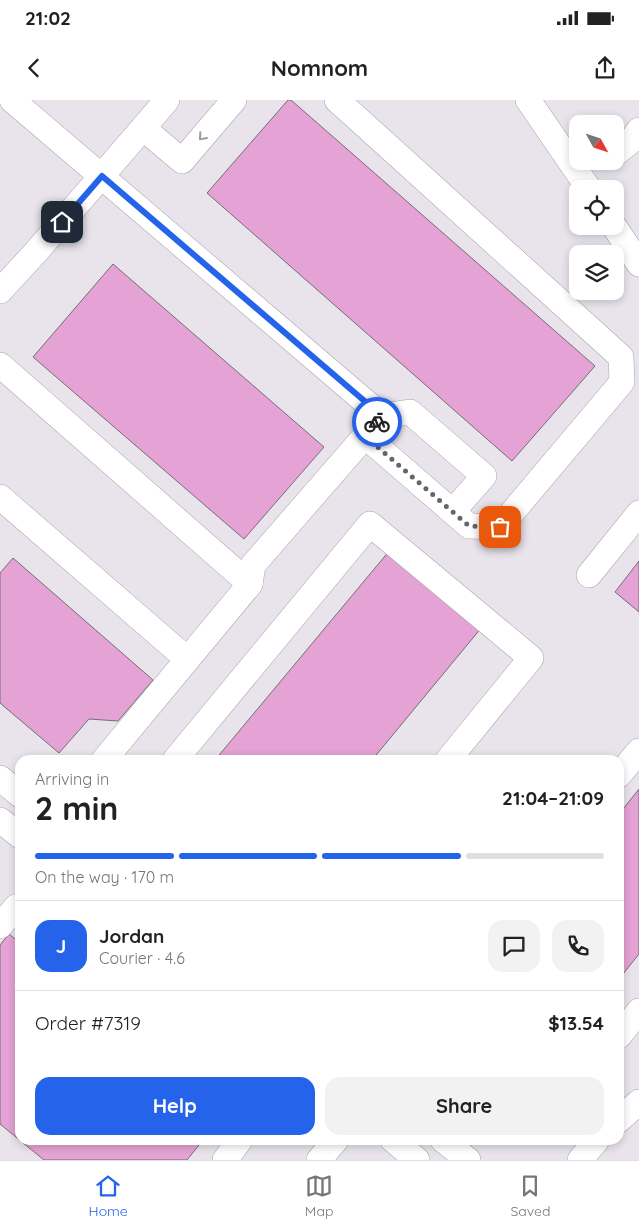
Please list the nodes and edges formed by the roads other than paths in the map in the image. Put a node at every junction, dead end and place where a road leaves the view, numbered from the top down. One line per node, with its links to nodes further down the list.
1 (12, 100): 6 (street); 11 (street)
2 (167, 100): 7 (street)
3 (234, 100): 7 (street, one-way to 7)
4 (337, 100): 21 (street)
5 (528, 100): 12 (street)
6 (0, 112)
7 (143, 128): 11 (street)
8 (639, 130): 9 (street)
9 (624, 147)
10 (598, 170): 13 (street)
11 (102, 176): 16 (street); 18 (street)
12 (583, 180)
13 (589, 180)
14 (620, 235): 15 (street)
15 (639, 264)
16 (0, 291)
17 (0, 365): 24 (street)
18 (382, 416): 19 (street); 21 (street)
19 (365, 436): 21 (street); 24 (street)
20 (0, 497): 25 (street)
21 (453, 511)
22 (639, 513): 23 (street)
23 (589, 574)
24 (250, 584): 25 (street)
25 (187, 659): 27 (street)
26 (639, 750): 30 (street)
27 (108, 755)
28 (179, 755): 29 (street)
29 (452, 755)
30 (624, 769)
31 (0, 778): 32 (street)
32 (15, 791)
33 (0, 820): 34 (street)
34 (15, 832)
35 (15, 908): 36 (street)
36 (0, 926)
37 (639, 1011): 38 (street)
38 (624, 1030)
39 (639, 1102): 40 (street)
40 (624, 1116)
41 (236, 1145): 45 (street)
42 (332, 1145): 46 (street)
43 (399, 1145): 47 (street)
44 (449, 1145): 48 (street)
45 (225, 1160)
46 (319, 1160)
47 (417, 1160)
48 (468, 1160)

